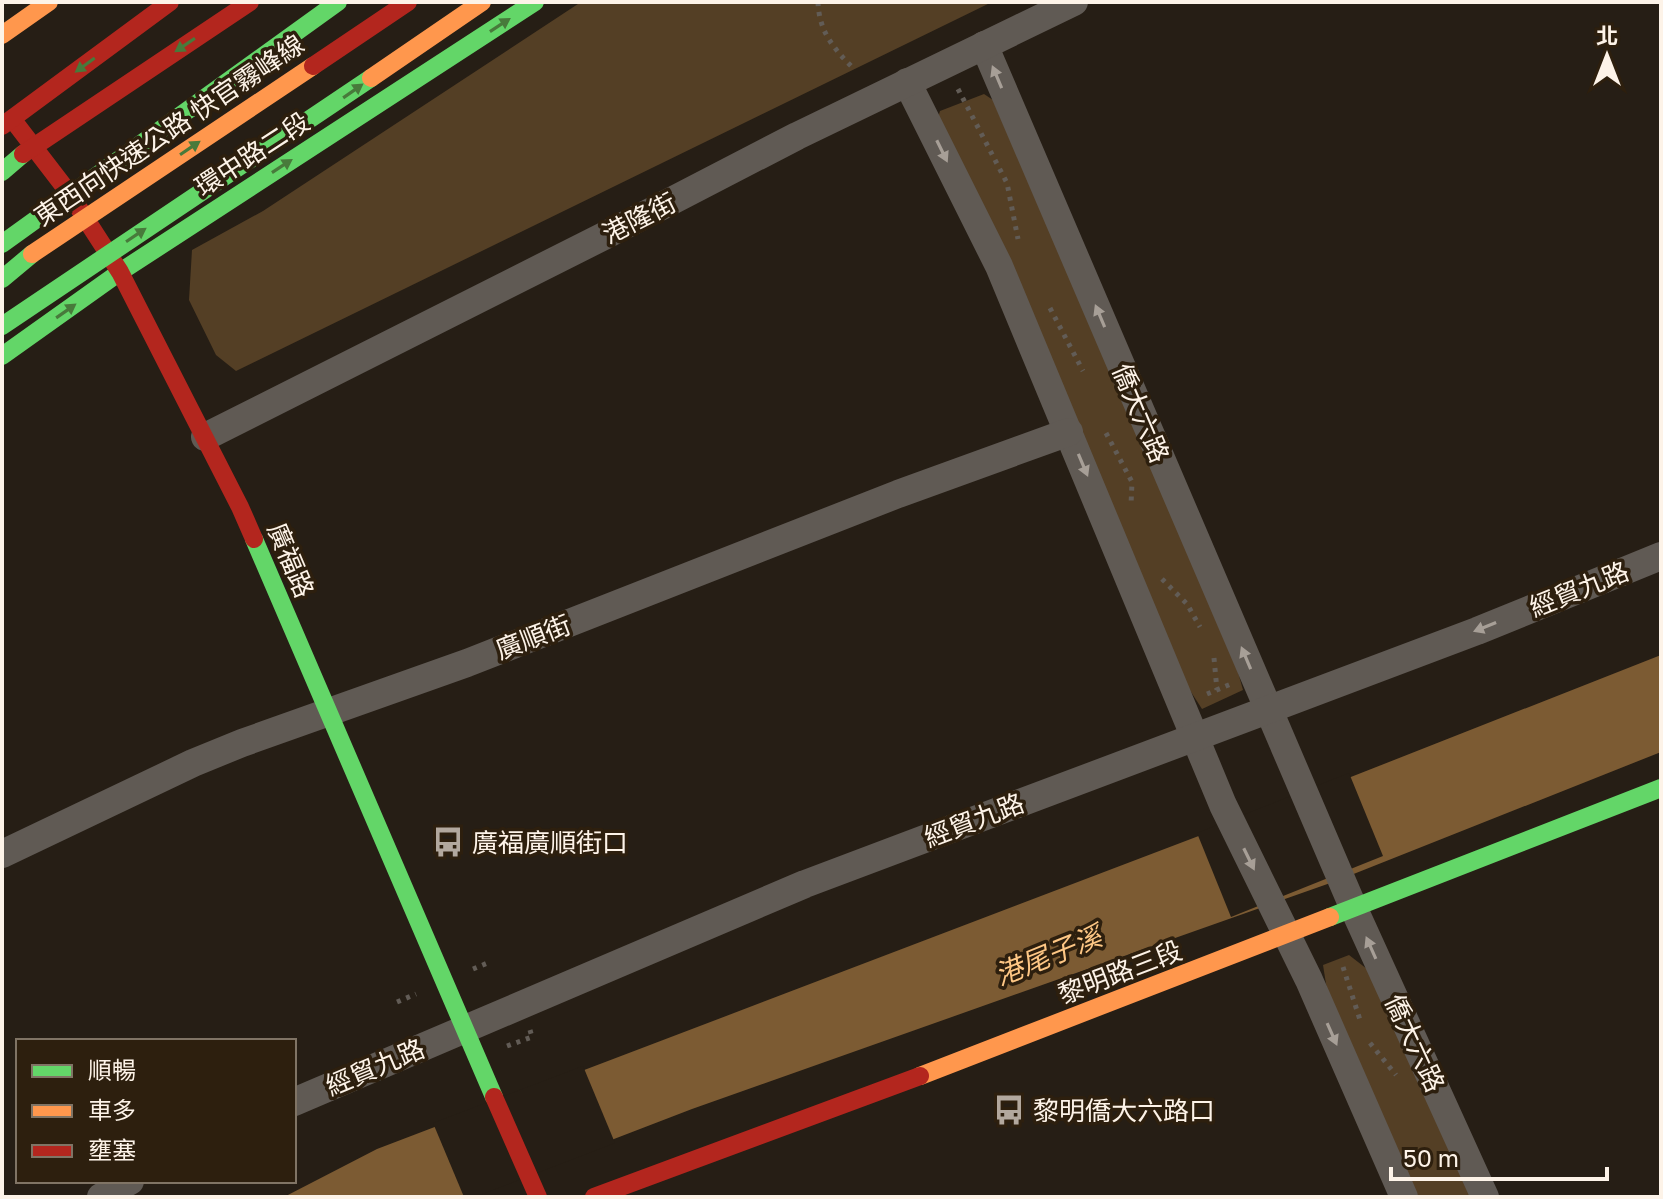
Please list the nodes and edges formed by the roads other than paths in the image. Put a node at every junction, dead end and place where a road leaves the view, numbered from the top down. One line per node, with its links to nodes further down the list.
1 (49, 2): 9 (main road)
2 (170, 2): 13 (main road, one-way to 13, bridge)
3 (250, 2): 14 (main road, one-way to 14, bridge)
4 (338, 2): 15 (main road)
5 (408, 2): 18 (main road, 東西向快速公路 快官霧峰線, one-way to 5, bridge)
6 (482, 2): 19 (main road, one-way to 6, bridge)
7 (535, 2): 17 (main road, 環中路二段, one-way to 7)
8 (1074, 2): 10 (street, 港隆街)
9 (2, 35)
10 (984, 45): 11 (street, 港隆街); 24 (street, 僑大六路, one-way to 10)
11 (907, 82): 21 (street, one-way to 21); 22 (street, 港隆街)
12 (2, 106): 15 (main road, 廣福路)
13 (2, 126)
14 (2, 172)
15 (69, 193): 16 (main road); 17 (main road, 廣福路)
16 (2, 244)
17 (120, 272): 20 (main road, 環中路二段, one-way to 17); 22 (main road, 廣福路)
18 (2, 279)
19 (2, 326)
20 (2, 356)
21 (1069, 432): 25 (street, 廣順街); 26 (street, one-way to 26)
22 (205, 437): 25 (main road, 廣福路)
23 (1661, 556): 24 (street, 經貿九路, one-way to 24)
24 (1268, 709): 26 (street, 經貿九路); 29 (street, 僑大六路)
25 (326, 711): 28 (street, 廣順街); 31 (main road, 廣福路)
26 (1193, 736): 30 (street, one-way to 30); 31 (street, 經貿九路)
27 (1661, 788): 29 (main road, 黎明路三段)
28 (2, 854)
29 (1349, 899): 30 (main road, 黎明路三段); 38 (street, 僑大六路, one-way to 29)
30 (1281, 924): 36 (main road, 黎明路三段); 37 (street, one-way to 37)
31 (463, 1028): 32 (street, 經貿九路); 35 (main road, 廣福路)
32 (296, 1101)
33 (126, 1183): 34 (street)
34 (101, 1197)
35 (538, 1197)
36 (594, 1197)
37 (1404, 1197)
38 (1485, 1197)

